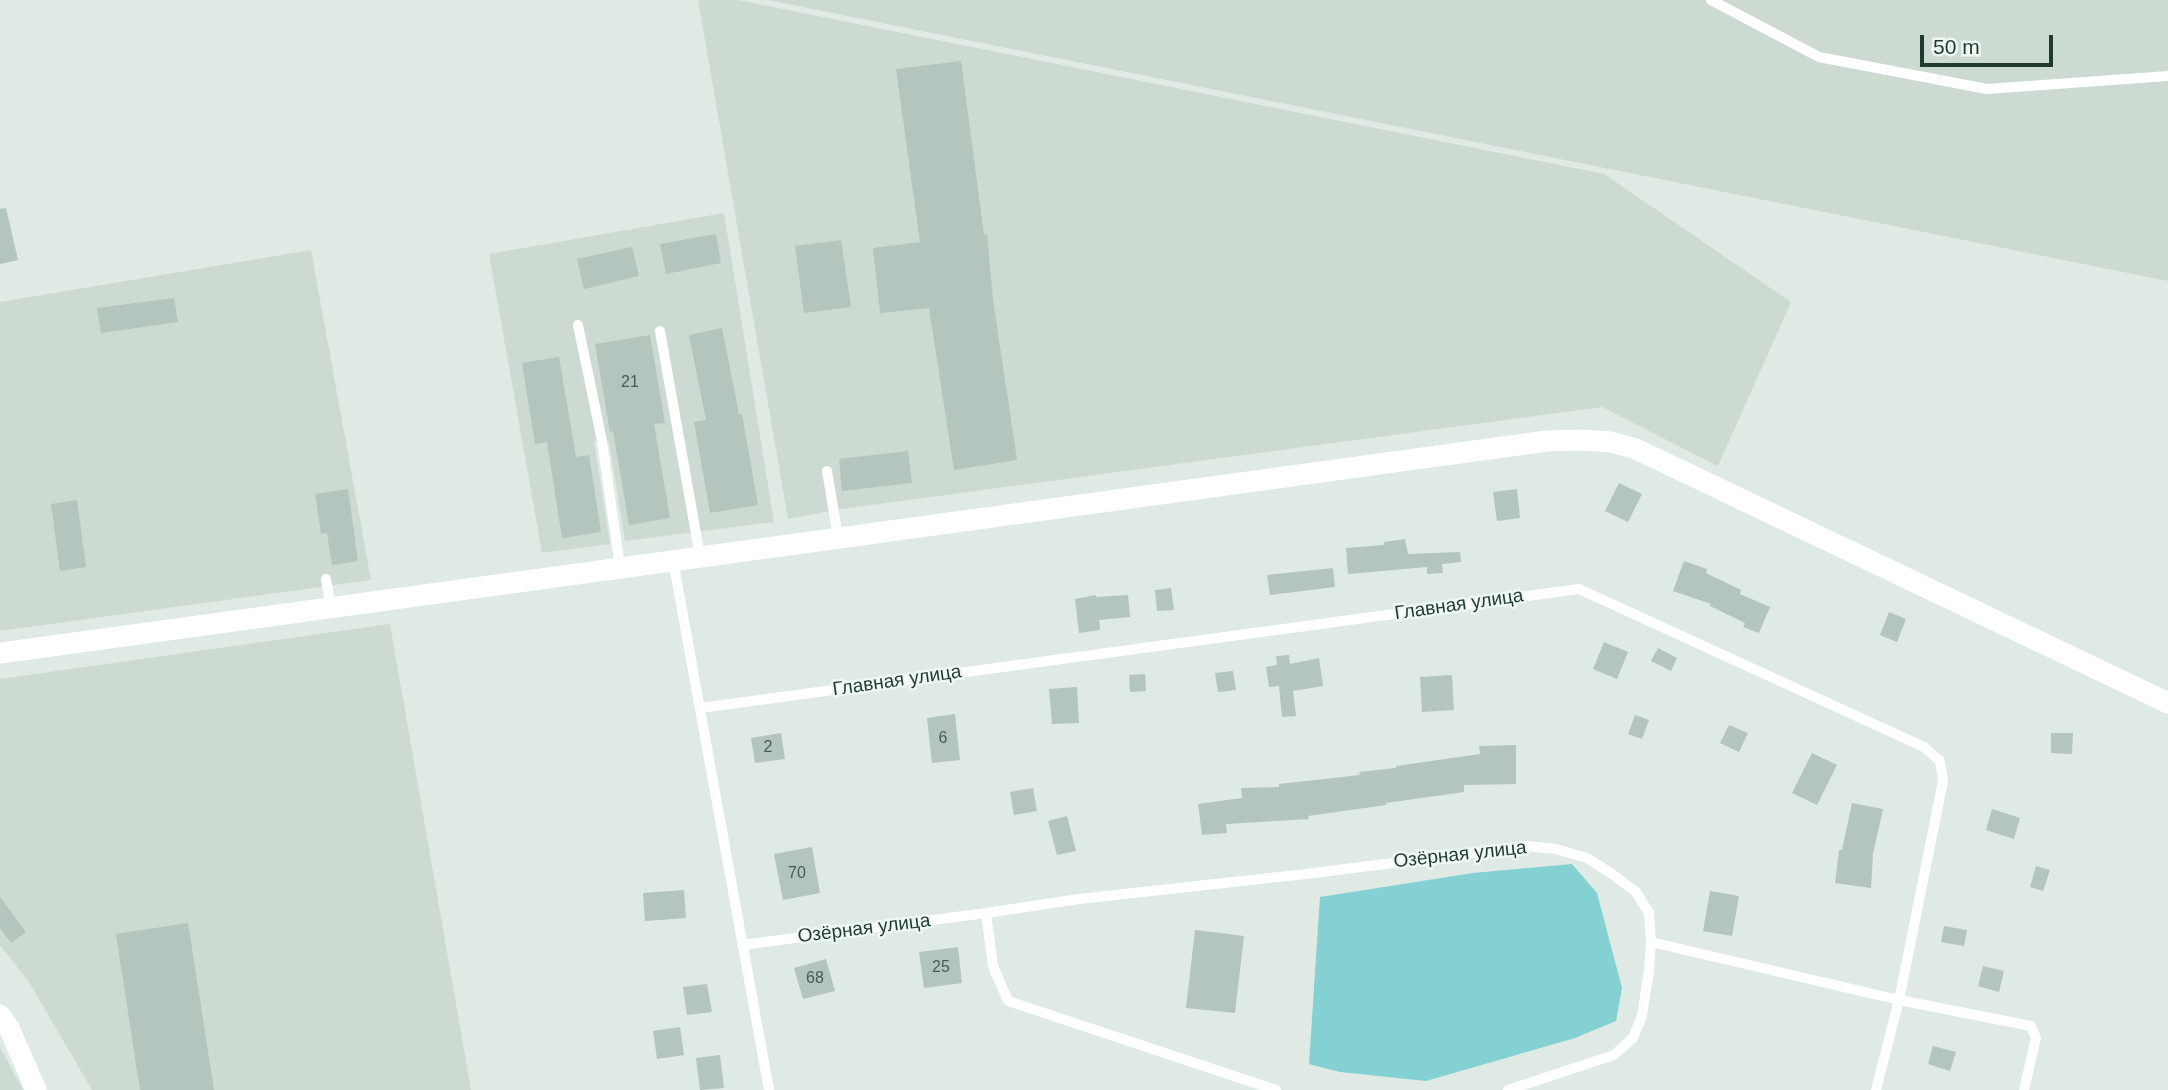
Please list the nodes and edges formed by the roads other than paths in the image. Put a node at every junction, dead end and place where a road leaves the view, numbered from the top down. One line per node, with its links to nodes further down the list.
1 (1711, 0): 2 (lane)
2 (2168, 76)
3 (578, 325): 9 (lane)
4 (660, 331): 7 (lane)
5 (827, 471): 6 (lane)
6 (838, 537): 7 (street); 13 (street)
7 (700, 556): 8 (street)
8 (673, 559): 9 (street); 14 (lane)
9 (620, 567): 11 (street)
10 (326, 579): 11 (lane)
11 (331, 607): 12 (street)
12 (0, 653)
13 (2168, 703)
14 (700, 708): 17 (lane); 18 (lane, Главная улица)
15 (986, 913): 16 (lane, Озёрная улица); 17 (lane, Озёрная улица); 22 (lane)
16 (1651, 942): 18 (lane); 23 (lane, Озёрная улица)
17 (742, 945): 21 (lane)
18 (1899, 1000): 24 (lane, Главная улица); 25 (lane)
19 (0, 1015): 20 (street)
20 (36, 1090)
21 (769, 1090)
22 (1276, 1090)
23 (1508, 1090)
24 (1876, 1090)
25 (2024, 1090)

